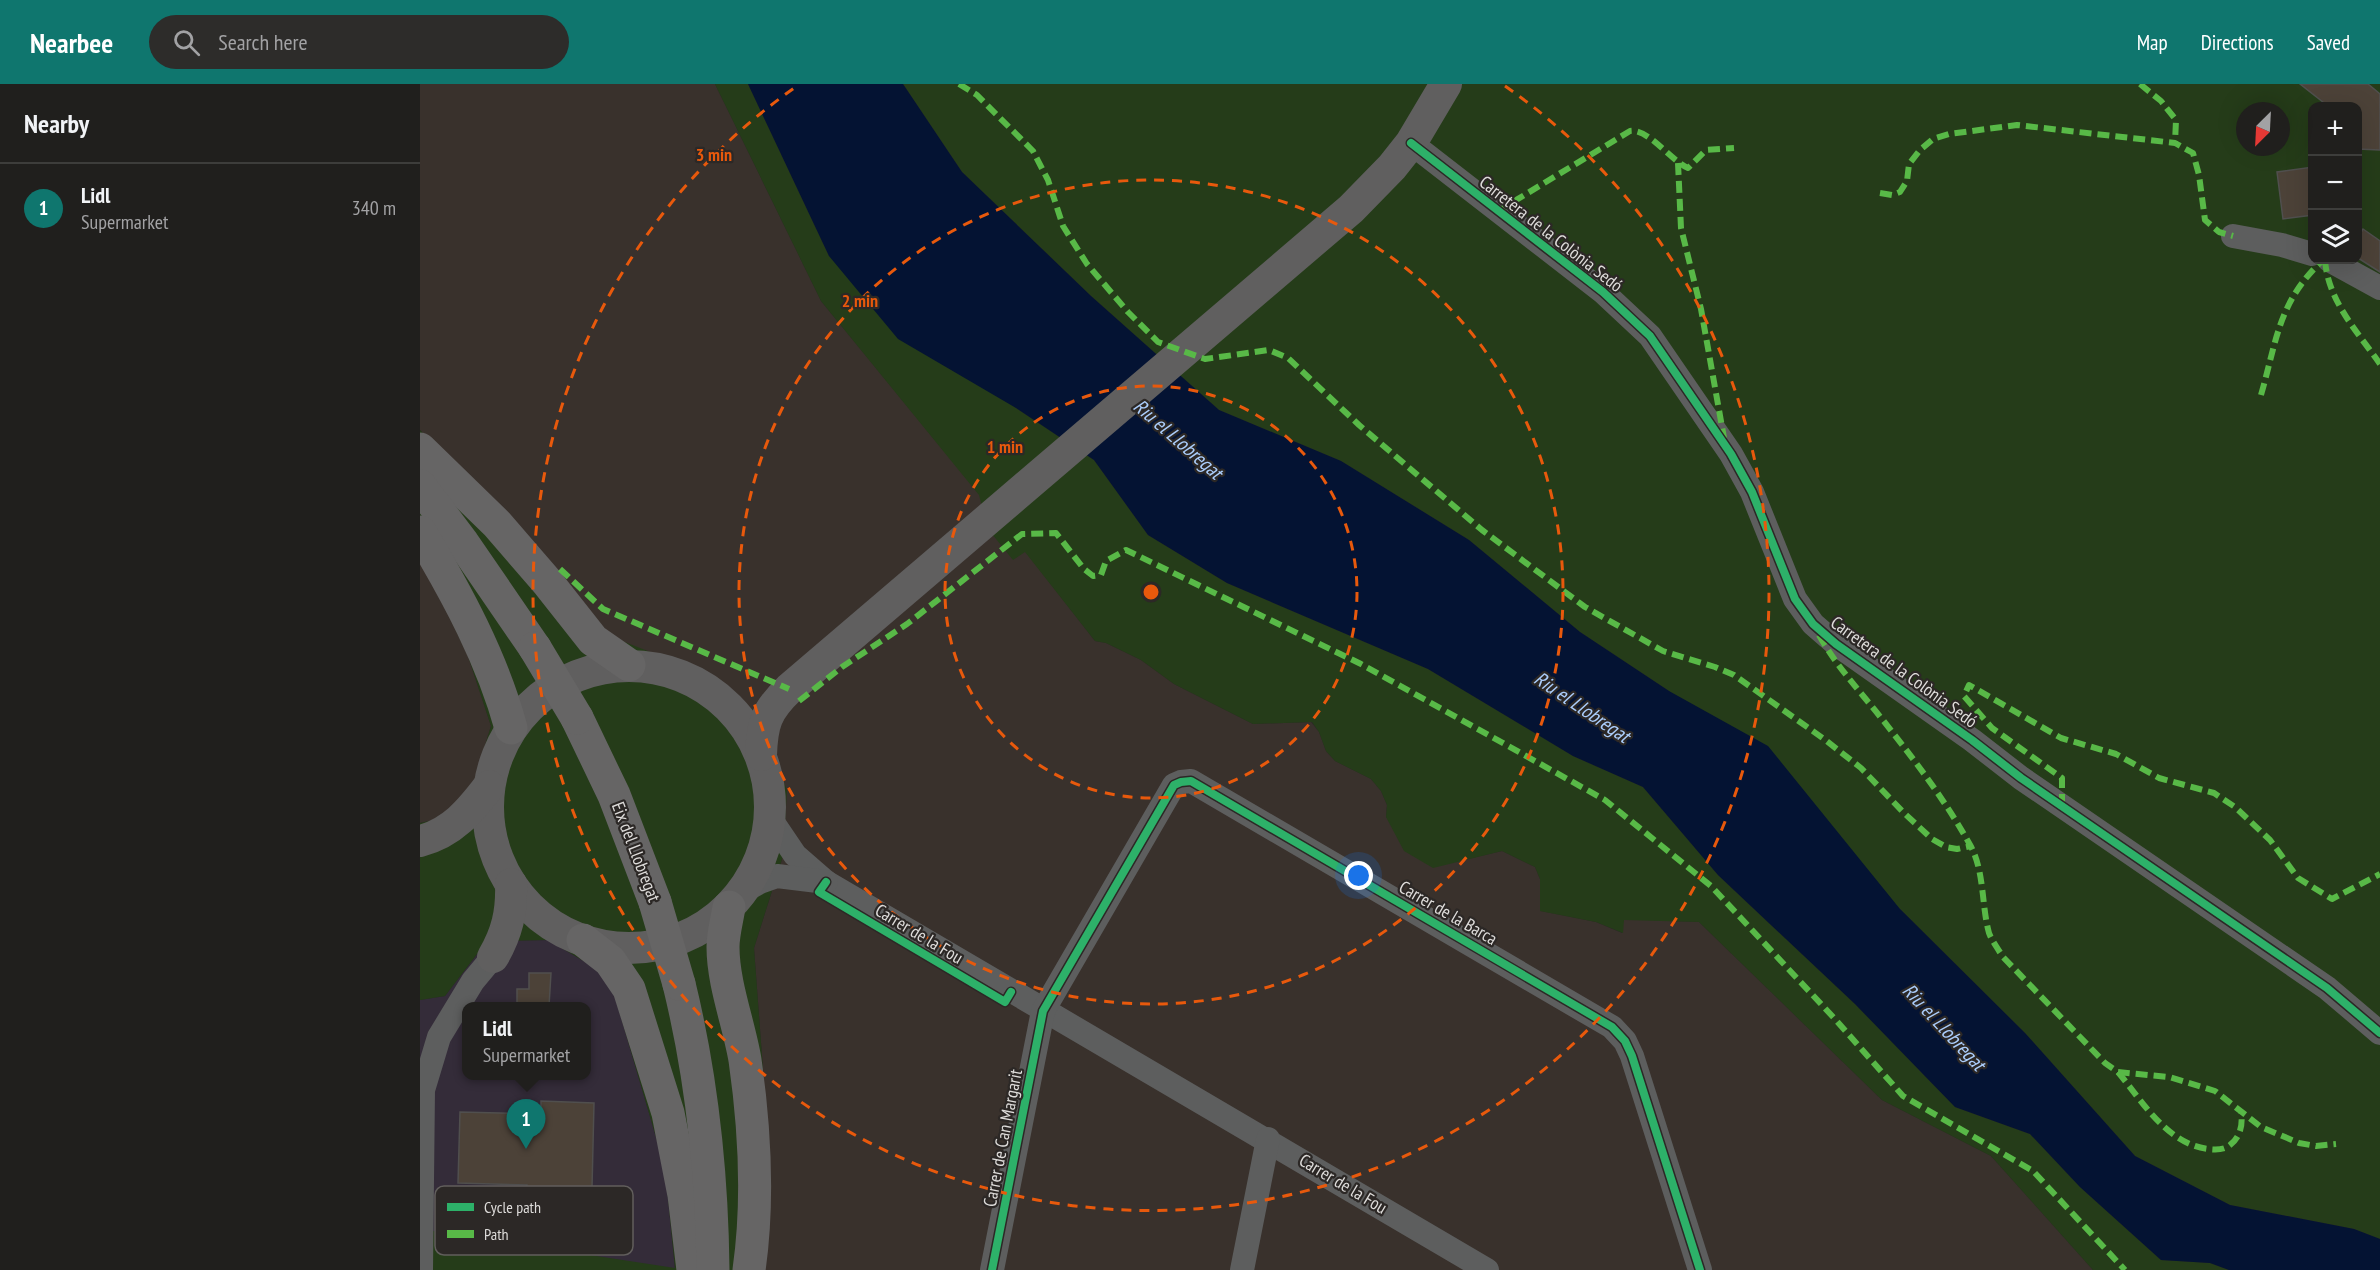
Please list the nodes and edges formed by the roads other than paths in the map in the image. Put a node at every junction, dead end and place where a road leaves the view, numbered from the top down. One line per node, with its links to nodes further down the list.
1 (1446, 84): 2 (main road)
2 (1411, 143): 11 (main road); 24 (street, Carretera de la Colònia Sedó)
3 (2233, 236): 4 (street)
4 (2308, 253)
5 (2336, 264): 6 (street)
6 (2380, 288)
7 (420, 449): 10 (highway)
8 (420, 486): 28 (highway, Eix del Llobregat, bridge)
9 (420, 532): 13 (highway)
10 (629, 665): 12 (main road); 13 (main road)
11 (789, 689): 12 (main road); 14 (main road)
12 (722, 701): 14 (main road)
13 (511, 728): 15 (main road)
14 (760, 754): 16 (main road)
15 (489, 786): 17 (main road); 18 (main road)
16 (770, 818): 19 (street, Carrer de la Fou); 20 (main road)
17 (428, 839): 18 (main road)
18 (504, 872): 21 (main road); 22 (main road)
19 (826, 882): 20 (street, Carrer de la Fou); 23 (street, Carrer de la Fou)
20 (736, 900): 21 (main road); 29 (highway)
21 (571, 934): 22 (main road); 27 (highway)
22 (493, 957): 26 (street)
23 (1043, 1011): 25 (street, Carrer de la Fou); 30 (street, Carrer de Can Margarit); 33 (street, Carrer de la Barca)
24 (2380, 1033)
25 (1268, 1139): 31 (street); 32 (street, Carrer de la Fou)
26 (421, 1270)
27 (693, 1270)
28 (713, 1270)
29 (749, 1270)
30 (992, 1270)
31 (1242, 1270)
32 (1487, 1270)
33 (1700, 1270)

